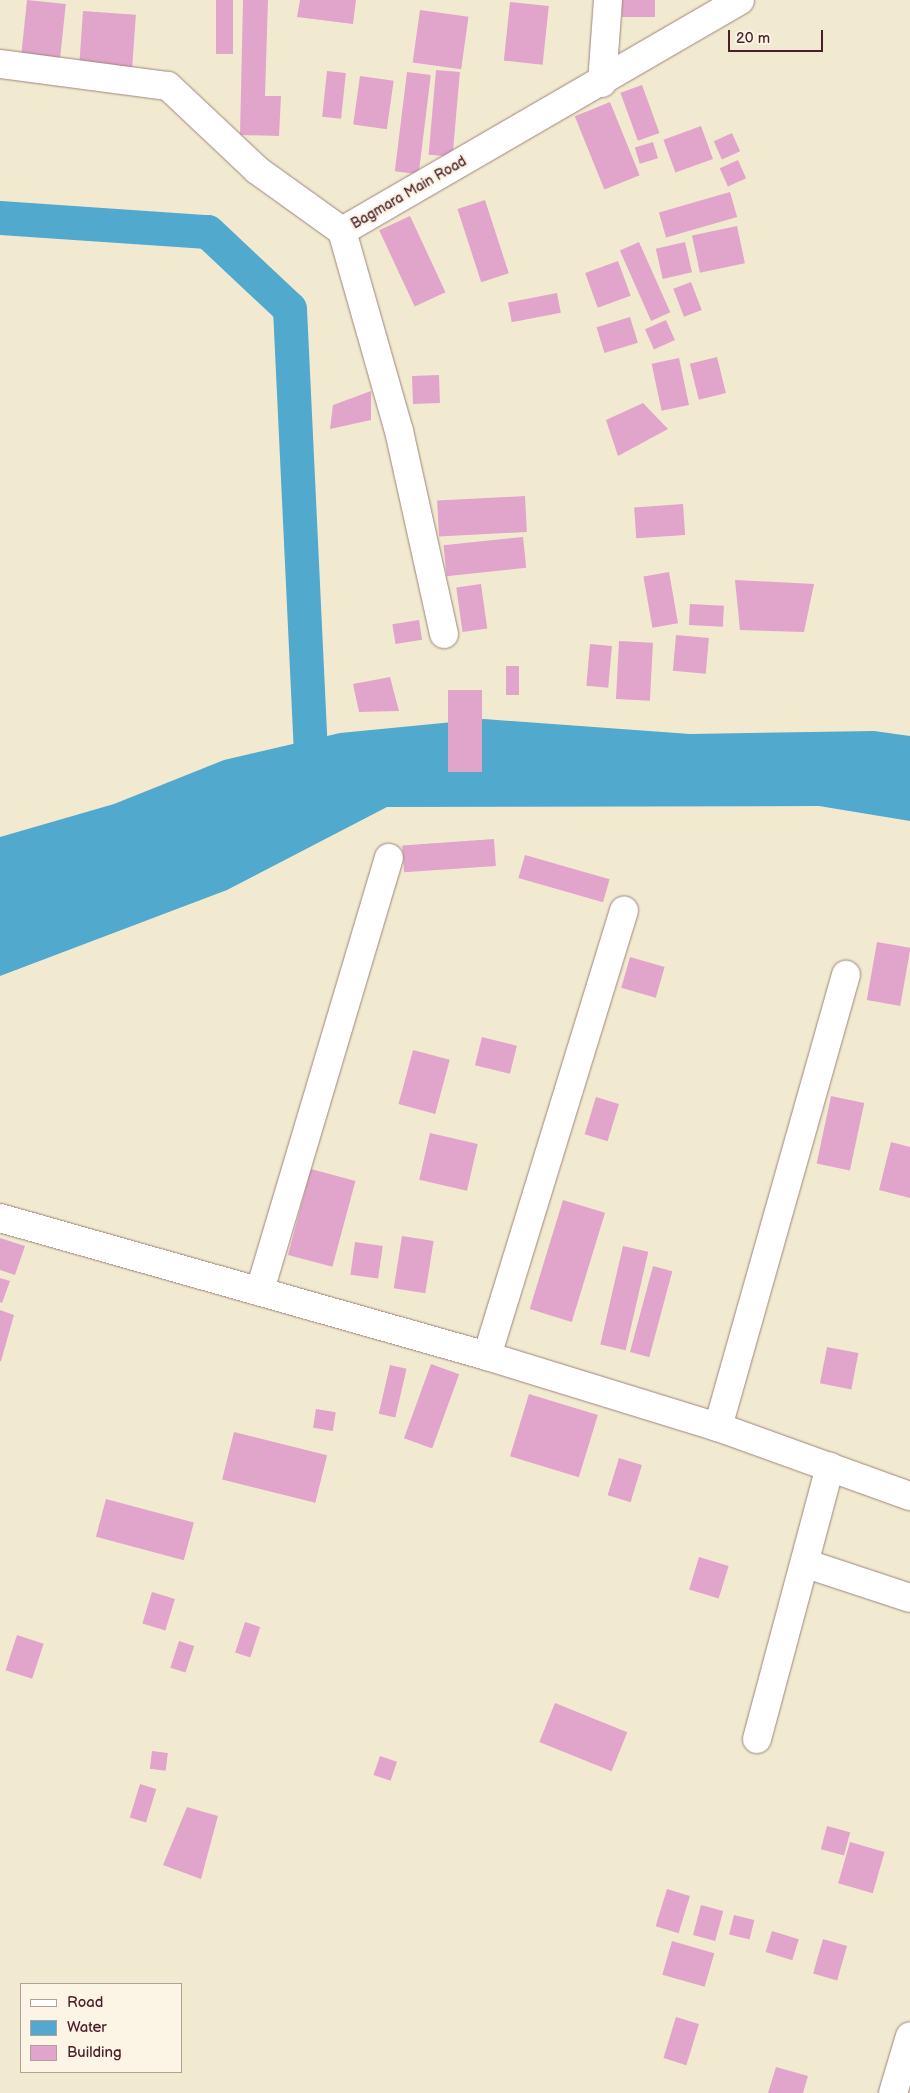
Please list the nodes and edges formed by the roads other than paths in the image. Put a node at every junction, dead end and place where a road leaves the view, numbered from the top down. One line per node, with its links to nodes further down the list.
1 (608, 0): 4 (street)
2 (740, 0): 4 (street, Bagmara Main Road)
3 (0, 64): 5 (street, Bagmara Main Road)
4 (602, 83): 5 (street, Bagmara Main Road)
5 (342, 231): 6 (street)
6 (444, 634)
7 (389, 858): 11 (street)
8 (624, 911): 12 (street)
9 (846, 975): 13 (street)
10 (0, 1218): 11 (street)
11 (260, 1290): 12 (street)
12 (487, 1356): 13 (street)
13 (718, 1427): 14 (street)
14 (830, 1467): 15 (street); 16 (street)
15 (910, 1496)
16 (807, 1564): 17 (street); 18 (street)
17 (910, 1598)
18 (757, 1740)
19 (910, 2036): 20 (street)
20 (893, 2093)

